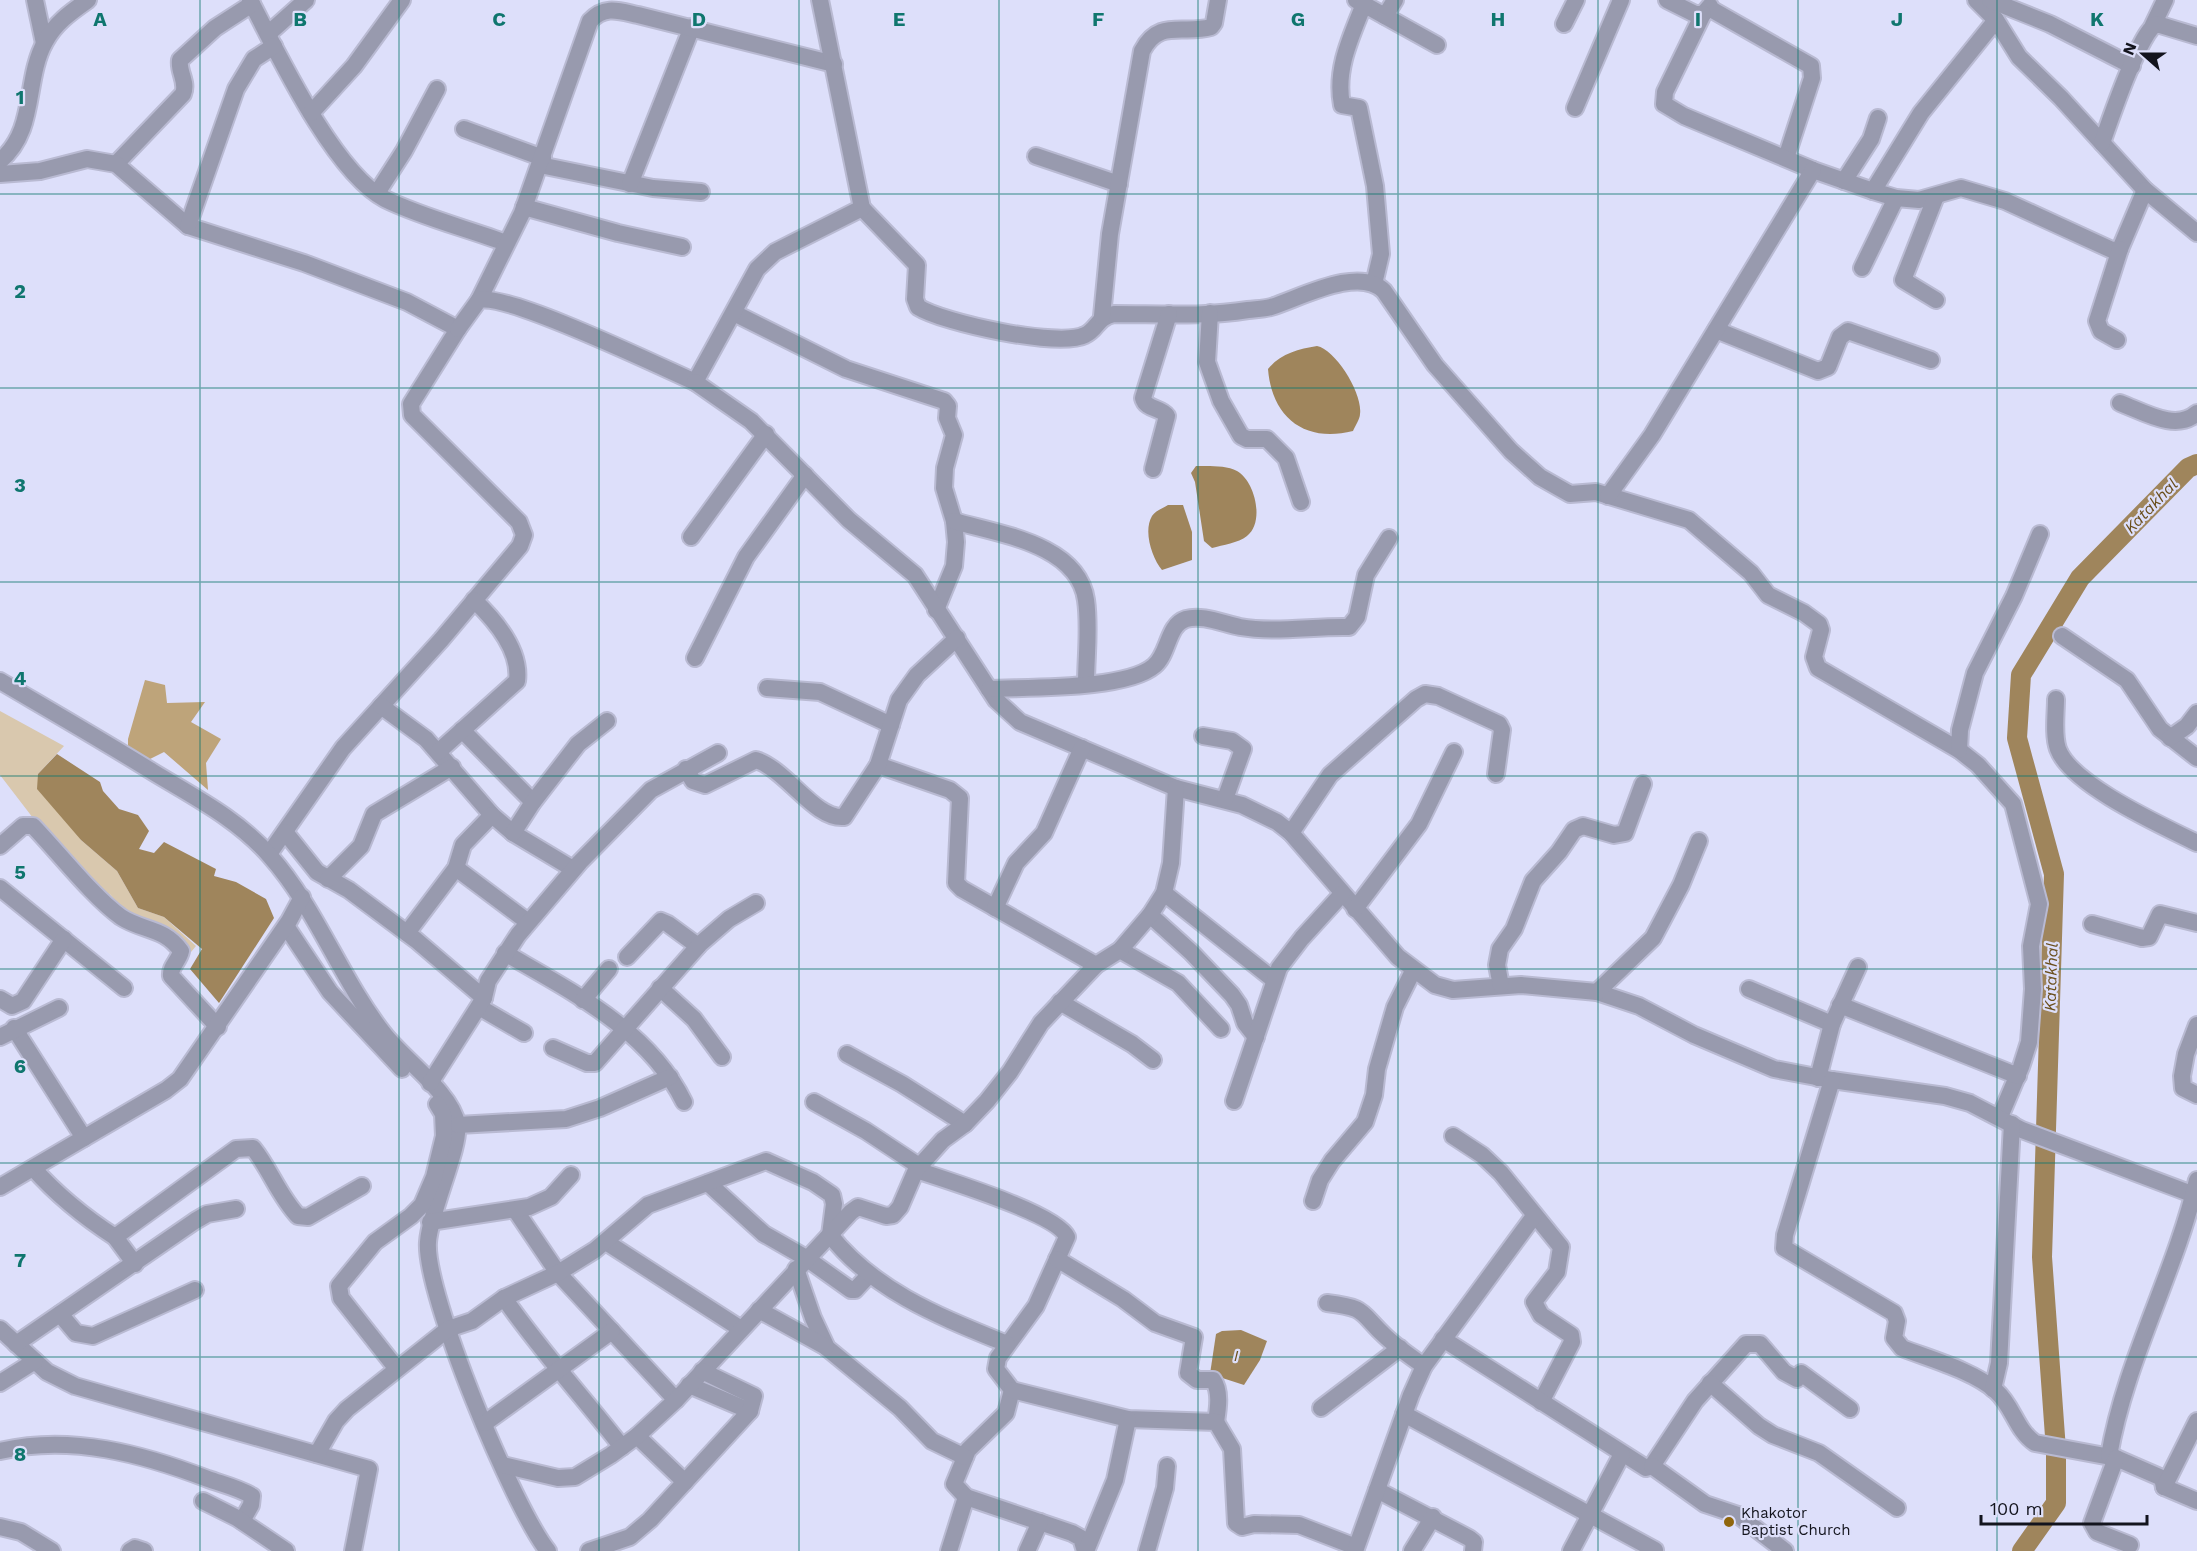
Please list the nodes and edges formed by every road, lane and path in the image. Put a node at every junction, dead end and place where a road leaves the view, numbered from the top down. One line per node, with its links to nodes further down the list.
1 (35, 0): 24 (street)
2 (88, 0): 24 (street)
3 (306, 0): 23 (street)
4 (402, 0): 30 (street)
5 (820, 0): 26 (street)
6 (1218, 0): 43 (street)
7 (1395, 0): 17 (street)
8 (1576, 0): 19 (street)
9 (1621, 0): 29 (street)
10 (1667, 0): 16 (street)
11 (1976, 0): 18 (street)
12 (1990, 0): 27 (street)
13 (2164, 0): 20 (street)
14 (251, 2): 23 (street); 38 (street)
15 (1360, 2): 17 (street); 58 (street)
16 (1708, 8): 35 (street); 35 (street)
17 (1385, 16): 25 (street)
18 (1996, 21): 33 (street); 45 (street)
19 (1564, 24)
20 (2153, 25): 22 (street); 27 (street)
21 (692, 27): 26 (street); 37 (street); 42 (street)
22 (2197, 36)
23 (271, 40): 30 (street); 52 (street)
24 (44, 43): 36 (street)
25 (1437, 45)
26 (834, 64): 51 (street)
27 (2132, 66): 33 (street)
28 (437, 89): 47 (street)
29 (1575, 108)
30 (311, 113): 47 (street)
31 (1878, 118): 41 (street)
32 (464, 129): 37 (street)
33 (2102, 143): 44 (street)
34 (1036, 156): 43 (street)
35 (1786, 158): 39 (street)
36 (0, 160)
37 (541, 162): 42 (street); 50 (street)
38 (116, 164): 40 (street); 52 (street)
39 (1812, 170): 41 (street); 66 (street)
40 (0, 174)
41 (1844, 181): 45 (street)
42 (630, 184): 46 (street)
43 (1119, 184): 64 (street)
44 (2145, 190): 53 (street); 56 (street)
45 (1873, 191): 49 (street)
46 (701, 192)
47 (377, 193): 54 (street)
48 (1936, 196): 49 (street); 56 (street); 60 (street)
49 (1896, 198): 57 (street)
50 (524, 207): 54 (street); 55 (street)
51 (862, 208): 61 (street); 64 (street)
52 (188, 226): 65 (street)
53 (2197, 233)
54 (506, 243): 59 (street)
55 (682, 247)
56 (2120, 249): 67 (street)
57 (1862, 268)
58 (1374, 284): 62 (street); 75 (street)
59 (479, 300): 65 (street); 69 (street)
60 (1936, 300)
61 (734, 313): 69 (street); 77 (street)
62 (1210, 313): 63 (street); 76 (street)
63 (1169, 314): 64 (street); 73 (street)
64 (1102, 316)
65 (458, 329): 81 (street)
66 (1716, 330): 68 (street); 75 (street)
67 (2117, 340)
68 (1931, 360)
69 (695, 382): 72 (street)
70 (2120, 403): 71 (street)
71 (2197, 413)
72 (766, 434): 74 (street); 79 (street)
73 (1154, 470)
74 (805, 475): 82 (street); 85 (street)
75 (1608, 496): 99 (street)
76 (1301, 502)
77 (954, 521): 82 (street); 87 (street)
78 (2040, 534): 99 (street)
79 (691, 537)
80 (1389, 538): 87 (street)
81 (474, 600): 91 (street); 95 (street)
82 (936, 610): 84 (street)
83 (2062, 636): 97 (street)
84 (957, 638): 89 (street); 94 (street)
85 (695, 658)
86 (0, 681): 119 (street)
87 (1086, 684): 89 (street)
88 (767, 688): 94 (street)
89 (989, 689): 98 (street)
90 (2056, 699): 117 (street)
91 (381, 706): 100 (street); 113 (street)
92 (2197, 714): 97 (street)
93 (607, 721): 111 (street)
94 (891, 725): 104 (street)
95 (462, 730): 100 (street); 111 (street)
96 (1203, 736): 110 (street)
97 (2170, 738): 103 (street)
98 (1082, 748): 109 (street); 128 (street)
99 (1959, 750): 169 (street)
100 (438, 752): 105 (street)
101 (1454, 752): 129 (street)
102 (718, 753): 106 (street)
103 (2197, 758)
104 (878, 765): 106 (street); 128 (street)
105 (452, 767): 112 (street); 122 (street)
106 (686, 769): 121 (street)
107 (1496, 774): 115 (street)
108 (1643, 784): 146 (street)
109 (1176, 788): 110 (street); 124 (street)
110 (1225, 800): 115 (street)
111 (533, 802): 114 (street)
112 (492, 815): 114 (street); 120 (street)
113 (285, 832): 119 (street); 122 (street)
114 (513, 833): 121 (street)
115 (1291, 833): 125 (street)
116 (1699, 841): 150 (street)
117 (2197, 843)
118 (0, 846): 159 (street)
119 (269, 854): 126 (street)
120 (456, 868): 131 (street); 135 (street)
121 (573, 869): 131 (street)
122 (328, 879): 135 (street)
123 (0, 888): 136 (street)
124 (1164, 893): 130 (street); 145 (street)
125 (1342, 894): 129 (street); 145 (street)
126 (302, 897): 134 (street); 172 (street)
127 (756, 903): 137 (street)
128 (995, 908): 141 (street)
129 (1355, 909): 144 (street)
130 (1150, 915): 138 (street); 164 (street)
131 (528, 922): 139 (street)
132 (2197, 923): 133 (street)
133 (2092, 924)
134 (286, 926): 159 (street); 220 (street)
135 (407, 933): 153 (street)
136 (64, 939): 147 (street); 151 (street)
137 (698, 946): 140 (street); 148 (street)
138 (1120, 950): 141 (street); 161 (street)
139 (505, 953): 152 (street); 153 (street)
140 (627, 957)
141 (1096, 965): 154 (street)
142 (1858, 967): 155 (street)
143 (609, 969): 152 (street)
144 (1413, 971): 146 (street); 190 (street)
145 (1274, 980): 164 (street)
146 (1501, 986): 150 (street)
147 (124, 988)
148 (660, 988): 160 (street); 167 (street)
149 (1749, 989): 157 (street)
150 (1597, 992): 171 (street)
151 (0, 999)
152 (583, 1000): 160 (street)
153 (482, 1002): 163 (street); 172 (street)
154 (1060, 1002): 168 (street); 177 (street)
155 (1840, 1005): 157 (street); 169 (street)
156 (60, 1008): 162 (street)
157 (1832, 1024): 171 (street)
158 (2197, 1025): 173 (street)
159 (218, 1027): 181 (street)
160 (625, 1028): 165 (street); 170 (street)
161 (1221, 1029)
162 (7, 1033): 181 (street)
163 (524, 1033)
164 (1256, 1037): 174 (street)
165 (552, 1048)
166 (847, 1054): 177 (street)
167 (722, 1057)
168 (1153, 1060)
169 (2018, 1076): 178 (street)
170 (670, 1077): 175 (street); 179 (street)
171 (1825, 1079): 178 (street); 226 (street)
172 (430, 1083): 179 (street)
173 (2197, 1095)
174 (1234, 1101)
175 (684, 1102)
176 (814, 1102): 183 (street)
177 (965, 1124): 183 (street)
178 (2011, 1124): 189 (street); 226 (street)
179 (458, 1125): 195 (street)
180 (1454, 1136): 194 (street)
181 (84, 1138): 182 (street)
182 (33, 1168): 187 (street); 197 (street)
183 (918, 1168): 191 (street); 199 (street)
184 (571, 1175): 193 (street)
185 (708, 1184): 188 (street); 198 (street); 200 (street)
186 (362, 1186): 197 (street)
187 (0, 1187)
188 (822, 1188): 191 (street); 196 (street)
189 (2196, 1191): 244 (street)
190 (1313, 1202)
191 (866, 1208): 196 (street)
192 (236, 1209): 201 (street)
193 (516, 1211): 195 (street); 202 (street)
194 (1534, 1216): 213 (street); 229 (street)
195 (430, 1222): 210 (street)
196 (830, 1235): 200 (street); 203 (street)
197 (115, 1237): 201 (street)
198 (606, 1242): 202 (street); 211 (street)
199 (1057, 1259): 215 (street); 236 (street)
200 (801, 1263): 203 (street); 207 (street); 216 (street)
201 (135, 1264): 208 (street)
202 (558, 1273): 205 (street); 212 (street)
203 (869, 1275): 215 (street)
204 (195, 1290): 208 (street)
205 (504, 1299): 210 (street); 221 (street)
206 (1327, 1303): 217 (street)
207 (759, 1310): 211 (street); 216 (street)
208 (60, 1314): 214 (street)
209 (0, 1329): 214 (street)
210 (448, 1329): 220 (street); 237 (street)
211 (741, 1329): 222 (street)
212 (612, 1331): 221 (street); 228 (street)
213 (1443, 1339): 219 (street); 229 (street)
214 (16, 1344): 218 (street)
215 (1007, 1344): 227 (street)
216 (827, 1348): 243 (street)
217 (1400, 1348): 219 (street); 230 (street)
218 (34, 1361): 223 (street); 241 (street)
219 (1424, 1366): 233 (street)
220 (397, 1369): 241 (street)
221 (561, 1370): 237 (street); 239 (street)
222 (702, 1371): 225 (street); 232 (street)
223 (0, 1383)
224 (1710, 1383): 231 (street); 247 (street); 254 (street)
225 (689, 1385): 228 (street); 232 (street)
226 (1993, 1389): 244 (street)
227 (1012, 1390): 234 (street); 243 (street)
228 (676, 1400): 238 (street)
229 (1541, 1402): 242 (street)
230 (1321, 1408)
231 (1850, 1409)
232 (750, 1411): 248 (street)
233 (1404, 1414): 250 (street); 255 (street)
234 (1128, 1419): 236 (street); 273 (street)
235 (2197, 1421): 249 (street)
236 (1216, 1422): 261 (street)
237 (485, 1423): 245 (street)
238 (637, 1436): 239 (street); 248 (street)
239 (622, 1447): 245 (street)
240 (0, 1451): 257 (street)
241 (317, 1454): 268 (street)
242 (1622, 1454): 247 (street); 255 (street)
243 (965, 1457): 251 (street)
244 (2112, 1457): 249 (street); 260 (street)
245 (503, 1465): 269 (street)
246 (1167, 1466): 274 (street)
247 (1652, 1466): 277 (street)
248 (685, 1482): 270 (street)
249 (2164, 1487): 253 (street)
250 (1377, 1490): 256 (street); 261 (street)
251 (966, 1497): 258 (street); 271 (street)
252 (203, 1501): 257 (street)
253 (2197, 1501)
254 (1897, 1508)
255 (1589, 1517): 263 (street); 276 (street)
256 (1434, 1518): 262 (street); 275 (street)
257 (242, 1521): 267 (street)
258 (1040, 1522): 272 (street); 273 (street)
259 (0, 1527): 264 (street)
260 (2130, 1545)
261 (1356, 1549)
262 (1476, 1550)
263 (1655, 1550)
264 (52, 1551)
265 (130, 1551): 266 (street)
266 (144, 1551)
267 (286, 1551)
268 (353, 1551)
269 (548, 1551)
270 (589, 1551)
271 (949, 1551)
272 (1027, 1551)
273 (1086, 1551)
274 (1148, 1551)
275 (1412, 1551)
276 (1571, 1551)
277 (1785, 1551)

